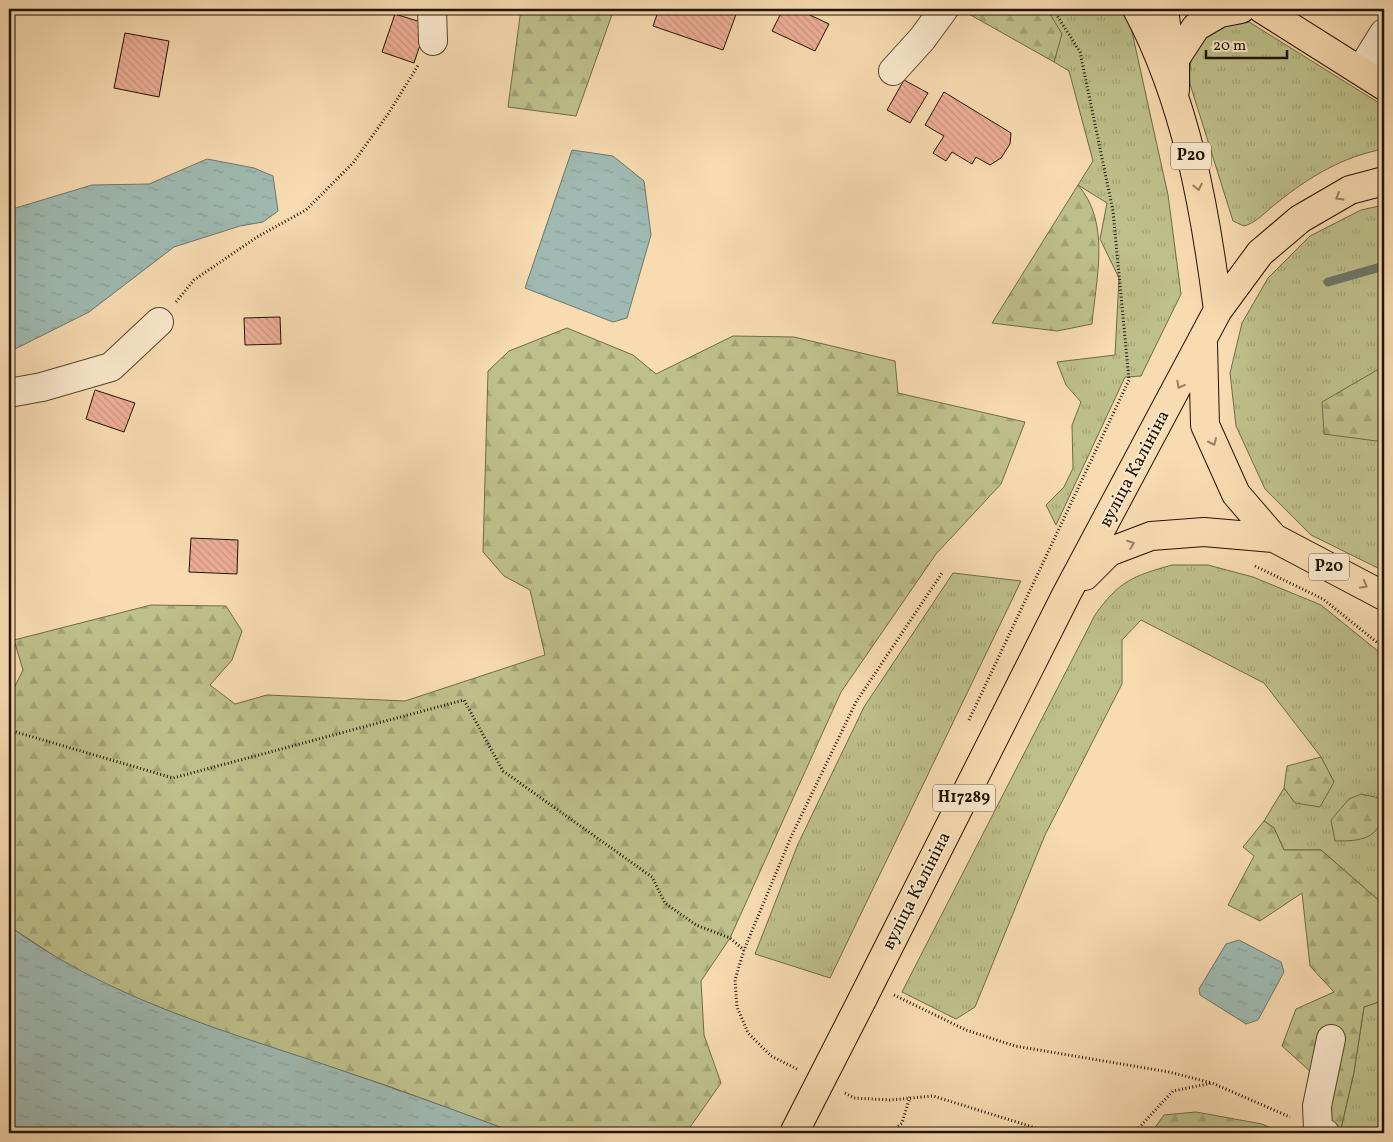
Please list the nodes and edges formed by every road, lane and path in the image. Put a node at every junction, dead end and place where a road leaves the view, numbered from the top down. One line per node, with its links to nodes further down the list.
1 (432, 9): 9 (street)
2 (944, 9): 11 (street)
3 (1053, 9): 22 (path)
4 (1137, 9): 13 (main road, Р20)
5 (1164, 9): 13 (main road, Р20)
6 (1241, 9): 13 (main road, Р20)
7 (1262, 9): 10 (main road)
8 (1384, 33): 10 (street)
9 (433, 41): 16 (path)
10 (1361, 70): 12 (main road)
11 (893, 71)
12 (1384, 86)
13 (1175, 98): 15 (main road, Р20, one-way to 15)
14 (1384, 181): 15 (main road, Р20, one-way to 15)
15 (1218, 310): 17 (main road, Р20)
16 (159, 322): 18 (street)
17 (1203, 342): 19 (main road, Р20, one-way to 19); 23 (main road, вуліца Калініна / Н17289, one-way to 23)
18 (9, 393)
19 (1274, 538): 23 (main road, вуліца Калініна / Н17289, one-way to 19); 24 (main road, Р20, one-way to 24)
20 (1247, 564): 25 (path)
21 (942, 573): 27 (path)
22 (1034, 584)
23 (1066, 595): 35 (main road, вуліца Калініна / Н17289, bridge)
24 (1384, 596)
25 (1384, 648)
26 (9, 730): 27 (path)
27 (744, 950): 30 (path)
28 (899, 997): 31 (path)
29 (1331, 1039): 34 (street)
30 (804, 1073)
31 (1212, 1083): 34 (path); 38 (path)
32 (837, 1089): 33 (path)
33 (910, 1097): 36 (path); 37 (path)
34 (1322, 1131)
35 (794, 1133)
36 (890, 1133)
37 (1052, 1133)
38 (1134, 1133)

